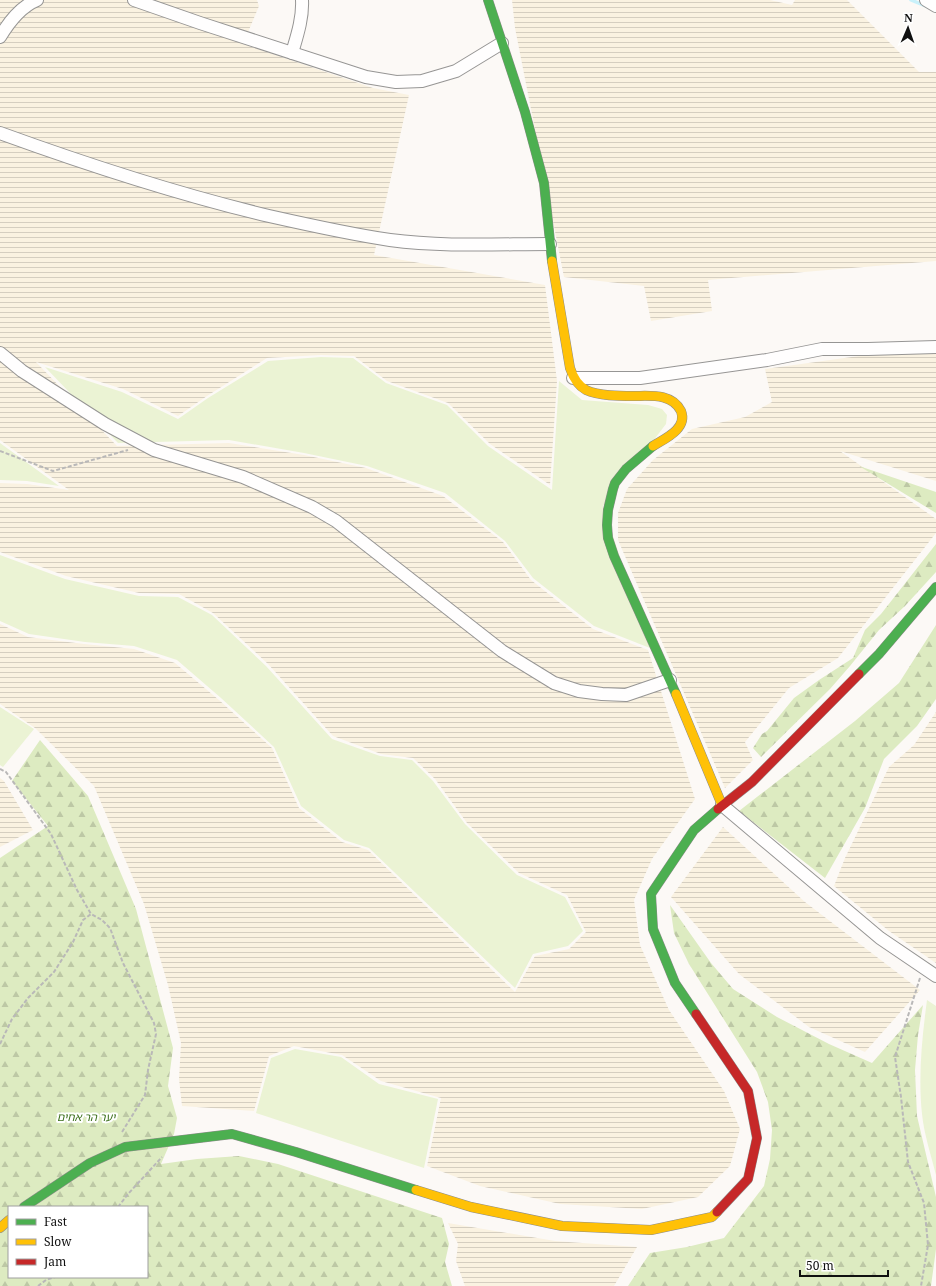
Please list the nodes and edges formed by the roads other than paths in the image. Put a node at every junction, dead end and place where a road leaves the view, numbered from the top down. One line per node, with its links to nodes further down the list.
1 (37, 0): 7 (street)
2 (134, 0): 9 (street)
3 (302, 0): 9 (street)
4 (488, 0): 8 (main road)
5 (926, 0): 6 (street)
6 (936, 6)
7 (0, 37)
8 (502, 43): 9 (street); 11 (main road)
9 (292, 53)
10 (0, 133): 11 (street)
11 (550, 244): 14 (main road)
12 (936, 347): 14 (street)
13 (0, 353): 16 (street)
14 (573, 378): 16 (main road)
15 (936, 587): 17 (main road)
16 (670, 680): 17 (main road)
17 (722, 805): 18 (street); 19 (main road)
18 (936, 976)
19 (26, 1206)
20 (8, 1221): 21 (main road)
21 (0, 1228)

